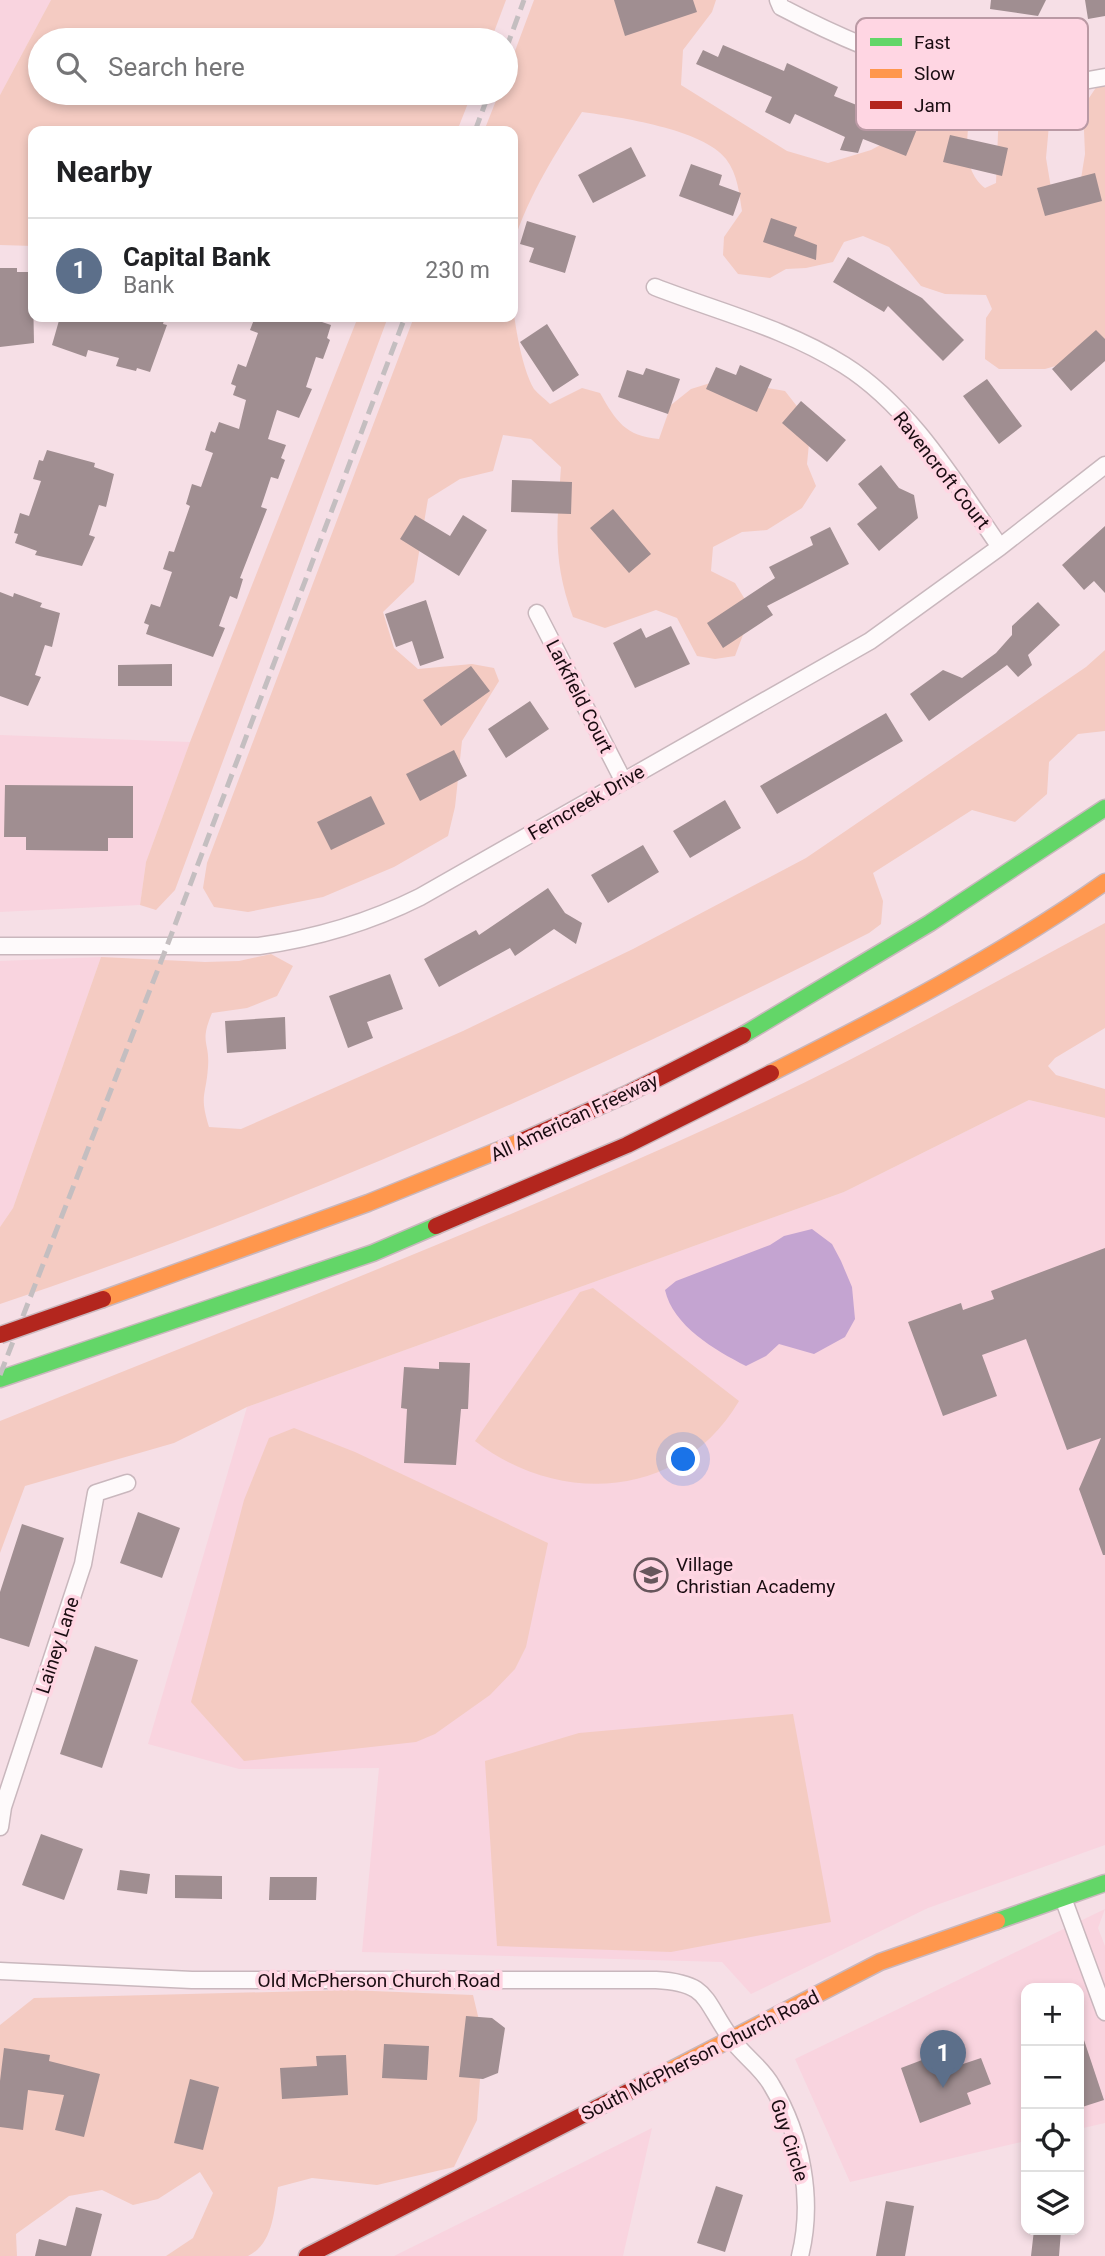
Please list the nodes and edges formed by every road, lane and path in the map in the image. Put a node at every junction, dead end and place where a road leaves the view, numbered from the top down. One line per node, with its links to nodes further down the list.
1 (778, 0): 2 (street)
2 (856, 42)
3 (655, 287): 5 (street, Ravencroft Court)
4 (1105, 465): 5 (street, Ferncreek Drive)
5 (1000, 547): 7 (street, Ferncreek Drive)
6 (537, 612): 7 (street, Larkfield Court)
7 (623, 780): 10 (street, Ferncreek Drive)
8 (1105, 808): 11 (main road, All American Freeway, bridge)
9 (1105, 882): 12 (main road)
10 (0, 946)
11 (0, 1335)
12 (0, 1379)
13 (127, 1483): 14 (street, Lainey Lane)
14 (0, 1827)
15 (1105, 1883): 16 (main road, South McPherson Church Road)
16 (1063, 1898): 18 (street); 19 (main road, South McPherson Church Road)
17 (0, 1970): 19 (street, Old McPherson Church Road)
18 (1105, 2012)
19 (731, 2039): 20 (main road, South McPherson Church Road); 21 (street, Guy Circle)
20 (307, 2256)
21 (800, 2256)

